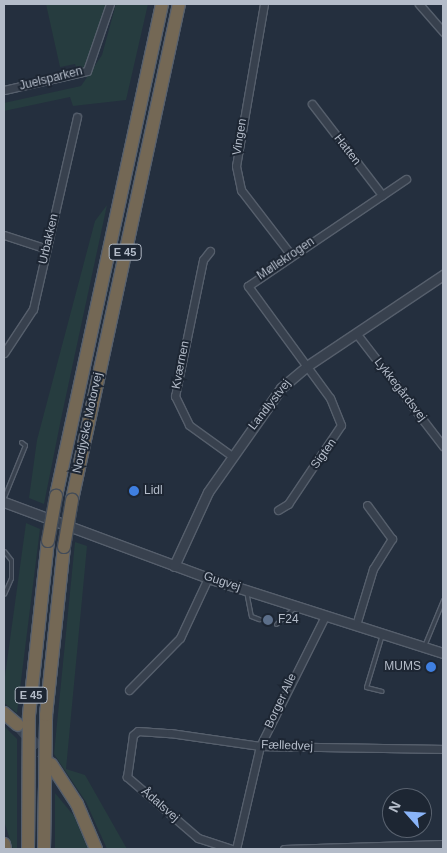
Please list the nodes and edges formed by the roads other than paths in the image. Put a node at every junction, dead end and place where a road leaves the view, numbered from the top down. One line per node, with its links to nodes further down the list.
1 (110, 4): 7 (street, Juelsparken)
2 (162, 4): 52 (highway, Nordjyske Motorvej / E 45, bridge)
3 (179, 4): 53 (highway, Nordjyske Motorvej / E 45, bridge)
4 (264, 4): 15 (street, Vingen)
5 (419, 4): 6 (street)
6 (443, 32)
7 (4, 90)
8 (312, 104): 11 (street, Hatten)
9 (77, 117): 13 (street, Urbakken)
10 (406, 179): 11 (street, Møllekrogen)
11 (382, 195): 15 (street, Møllekrogen)
12 (4, 236): 13 (street)
13 (47, 249): 18 (street, Urbakken)
14 (210, 252): 22 (street, Kværnen)
15 (291, 255): 19 (street, Møllekrogen)
16 (443, 275): 17 (street, Landlystvej)
17 (356, 333): 19 (street, Landlystvej); 21 (street, Lykkegårdsvej)
18 (4, 353)
19 (307, 366): 22 (street, Landlystvej); 26 (street, Sigten)
20 (20, 442): 23 (lane)
21 (443, 446)
22 (232, 456): 28 (street, Landlystvej)
23 (4, 497)
24 (4, 502): 28 (street, Gugvej)
25 (367, 505): 37 (street)
26 (278, 510)
27 (4, 551): 31 (lane)
28 (174, 566): 29 (street, Gugvej)
29 (208, 578): 30 (street, Gugvej); 41 (street)
30 (246, 590): 33 (street, Gugvej); 35 (lane)
31 (4, 594)
32 (443, 600): 39 (lane)
33 (296, 607): 34 (street, Gugvej); 36 (lane)
34 (325, 616): 37 (street, Gugvej); 46 (street, Borger Alle)
35 (260, 619)
36 (276, 624)
37 (356, 625): 38 (street, Gugvej)
38 (382, 633): 39 (street, Gugvej); 42 (lane)
39 (424, 646): 40 (street, Gugvej)
40 (443, 653)
41 (129, 690)
42 (382, 692)
43 (4, 713): 44 (highway)
44 (18, 726)
45 (133, 735): 46 (street, Fælledvej); 55 (street, Ådalsvej)
46 (260, 746): 47 (street, Fælledvej); 56 (street, Borger Alle)
47 (443, 749)
48 (51, 764): 54 (highway)
49 (4, 844): 51 (highway)
50 (443, 844): 57 (street)
51 (5, 849)
52 (28, 849)
53 (44, 849)
54 (96, 849)
55 (232, 849)
56 (236, 849)
57 (284, 849)

